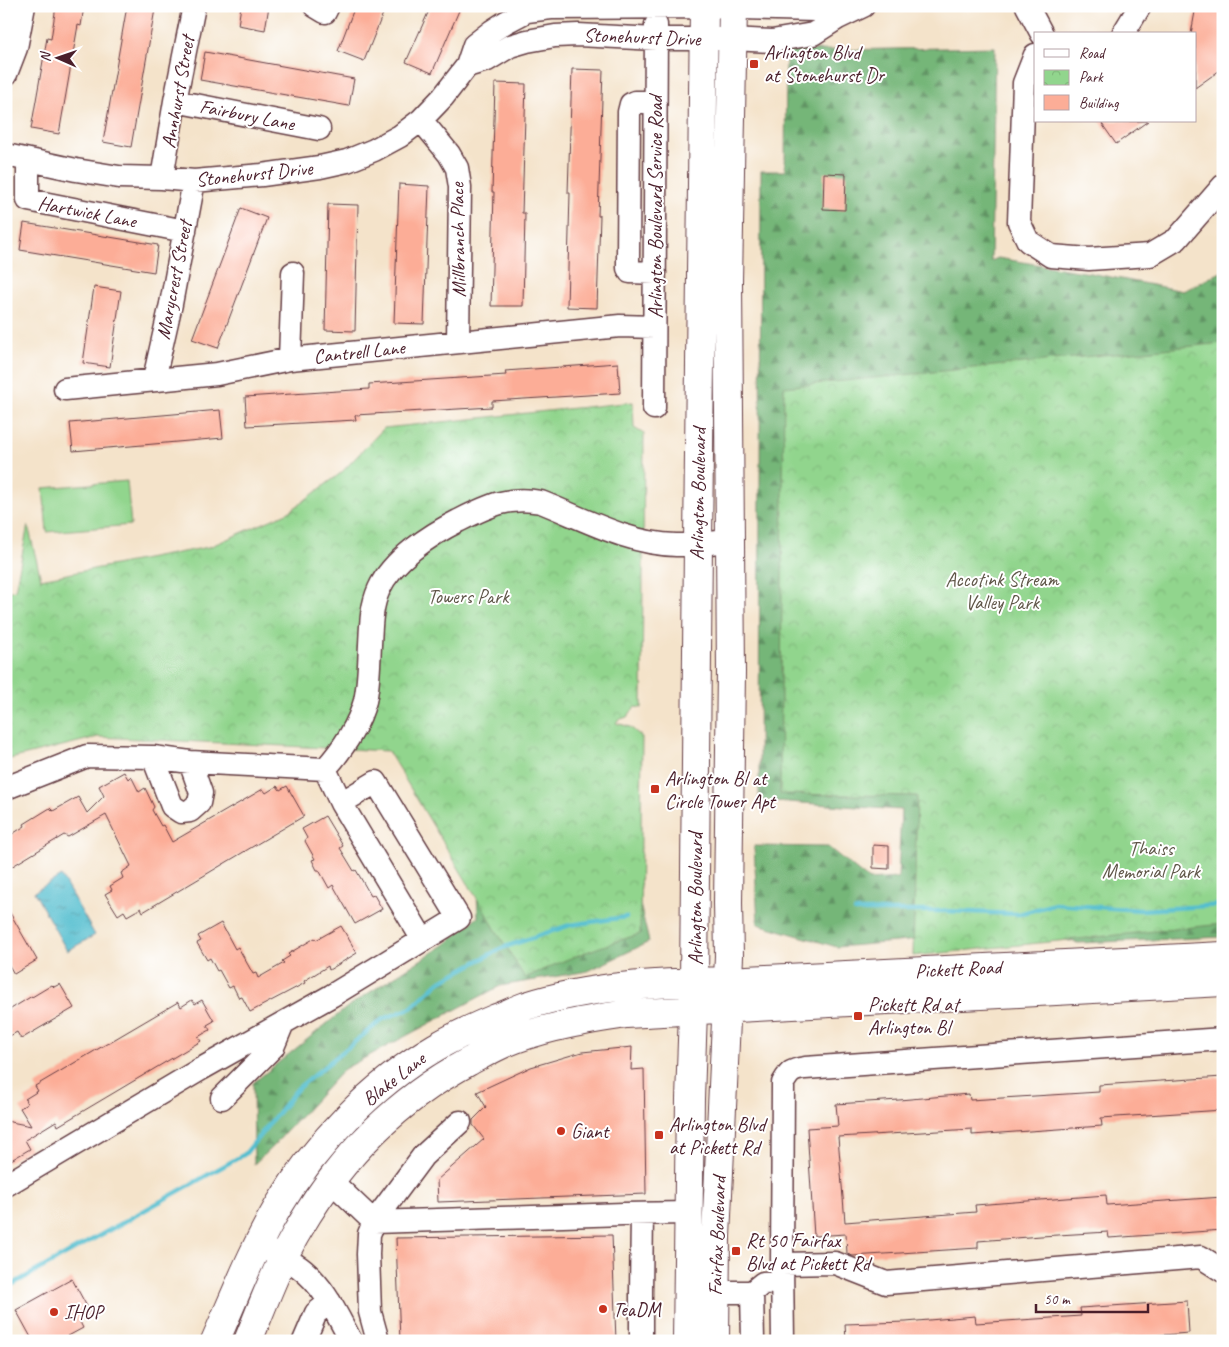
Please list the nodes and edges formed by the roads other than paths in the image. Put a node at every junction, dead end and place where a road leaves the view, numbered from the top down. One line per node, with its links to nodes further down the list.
1 (24, 6): 23 (street)
2 (194, 6): 24 (street, Annhurst Street)
3 (315, 6): 4 (street)
4 (328, 6)
5 (1027, 6): 14 (street)
6 (1140, 6): 15 (street)
7 (656, 7): 8 (street, Stonehurst Drive); 12 (street, Stonehurst Drive); 16 (street, Arlington Boulevard Service Road)
8 (704, 7): 9 (street, Stonehurst Drive); 17 (main road, Arlington Boulevard)
9 (733, 7): 11 (street, Stonehurst Drive); 18 (main road, Arlington Boulevard)
10 (862, 7): 13 (street, Stonehurst Drive)
11 (773, 8): 13 (street, Stonehurst Drive); 19 (street)
12 (512, 12): 20 (street); 22 (street, Stonehurst Drive)
13 (838, 18): 19 (street, Stonehurst Drive)
14 (1041, 32)
15 (1124, 32)
16 (656, 39): 17 (street, Stonehurst Drive); 20 (street, Stonehurst Drive); 33 (street, Arlington Boulevard Service Road)
17 (704, 39): 18 (street, Stonehurst Drive); 40 (main road, Arlington Boulevard)
18 (732, 39): 19 (street, Stonehurst Drive); 39 (main road, Arlington Boulevard)
19 (772, 41)
20 (523, 42): 22 (street, Stonehurst Drive)
21 (1034, 58): 30 (street)
22 (467, 66): 25 (street, Stonehurst Drive)
23 (6, 74)
24 (175, 101): 26 (street, Fairbury Lane); 28 (street, Annhurst Street)
25 (421, 120): 29 (street, Stonehurst Drive); 34 (street, Millbranch Place)
26 (319, 129)
27 (17, 158): 28 (street, Stonehurst Drive); 31 (street, Hartwick Lane)
28 (162, 178): 29 (street, Stonehurst Drive)
29 (194, 181): 31 (street, Marycrest Street)
30 (1223, 186)
31 (185, 231): 36 (street, Marycrest Street)
32 (293, 273): 35 (street)
33 (654, 327): 34 (street, Cantrell Lane); 38 (street, Arlington Boulevard Service Road)
34 (458, 342): 35 (street, Cantrell Lane)
35 (290, 358): 36 (street, Cantrell Lane)
36 (154, 379): 37 (street, Cantrell Lane)
37 (65, 389)
38 (654, 408)
39 (730, 540): 40 (street); 49 (main road, Arlington Boulevard)
40 (698, 544): 43 (street); 50 (main road, Arlington Boulevard)
41 (153, 757): 42 (street); 42 (street); 44 (street)
42 (190, 762): 43 (street)
43 (325, 770): 46 (street)
44 (14, 785): 45 (street)
45 (6, 801)
46 (341, 803): 47 (street); 47 (street)
47 (423, 940): 54 (street)
48 (1223, 956): 49 (main road, Pickett Road)
49 (728, 981): 50 (main road, Pickett Road); 52 (main road, Fairfax Boulevard)
50 (694, 982): 53 (main road, Fairfax Boulevard); 63 (main road, Blake Lane)
51 (1223, 982): 52 (main road, Pickett Road)
52 (727, 1008): 53 (main road, Blake Lane); 68 (main road, Fairfax Boulevard)
53 (694, 1010): 58 (main road, Blake Lane); 61 (main road, Fairfax Boulevard)
54 (283, 1022): 56 (street); 59 (street)
55 (1223, 1039): 66 (street)
56 (222, 1098)
57 (460, 1122): 62 (street)
58 (330, 1180): 62 (street); 64 (main road, Blake Lane)
59 (6, 1185)
60 (642, 1214): 61 (street); 62 (street); 76 (street)
61 (689, 1214): 67 (main road, Fairfax Boulevard)
62 (374, 1222): 75 (street)
63 (258, 1245): 64 (street); 71 (main road, Blake Lane)
64 (284, 1259): 70 (street); 72 (main road, Blake Lane)
65 (1223, 1271): 66 (street)
66 (782, 1282): 69 (street); 80 (street)
67 (688, 1292): 68 (street); 77 (main road, Fairfax Boulevard)
68 (715, 1292): 69 (street); 78 (main road, Fairfax Boulevard)
69 (752, 1292): 79 (street)
70 (330, 1302): 73 (street); 74 (street)
71 (215, 1341)
72 (248, 1341)
73 (304, 1341)
74 (351, 1341)
75 (378, 1341)
76 (641, 1341)
77 (687, 1341)
78 (715, 1341)
79 (753, 1341)
80 (783, 1341)

